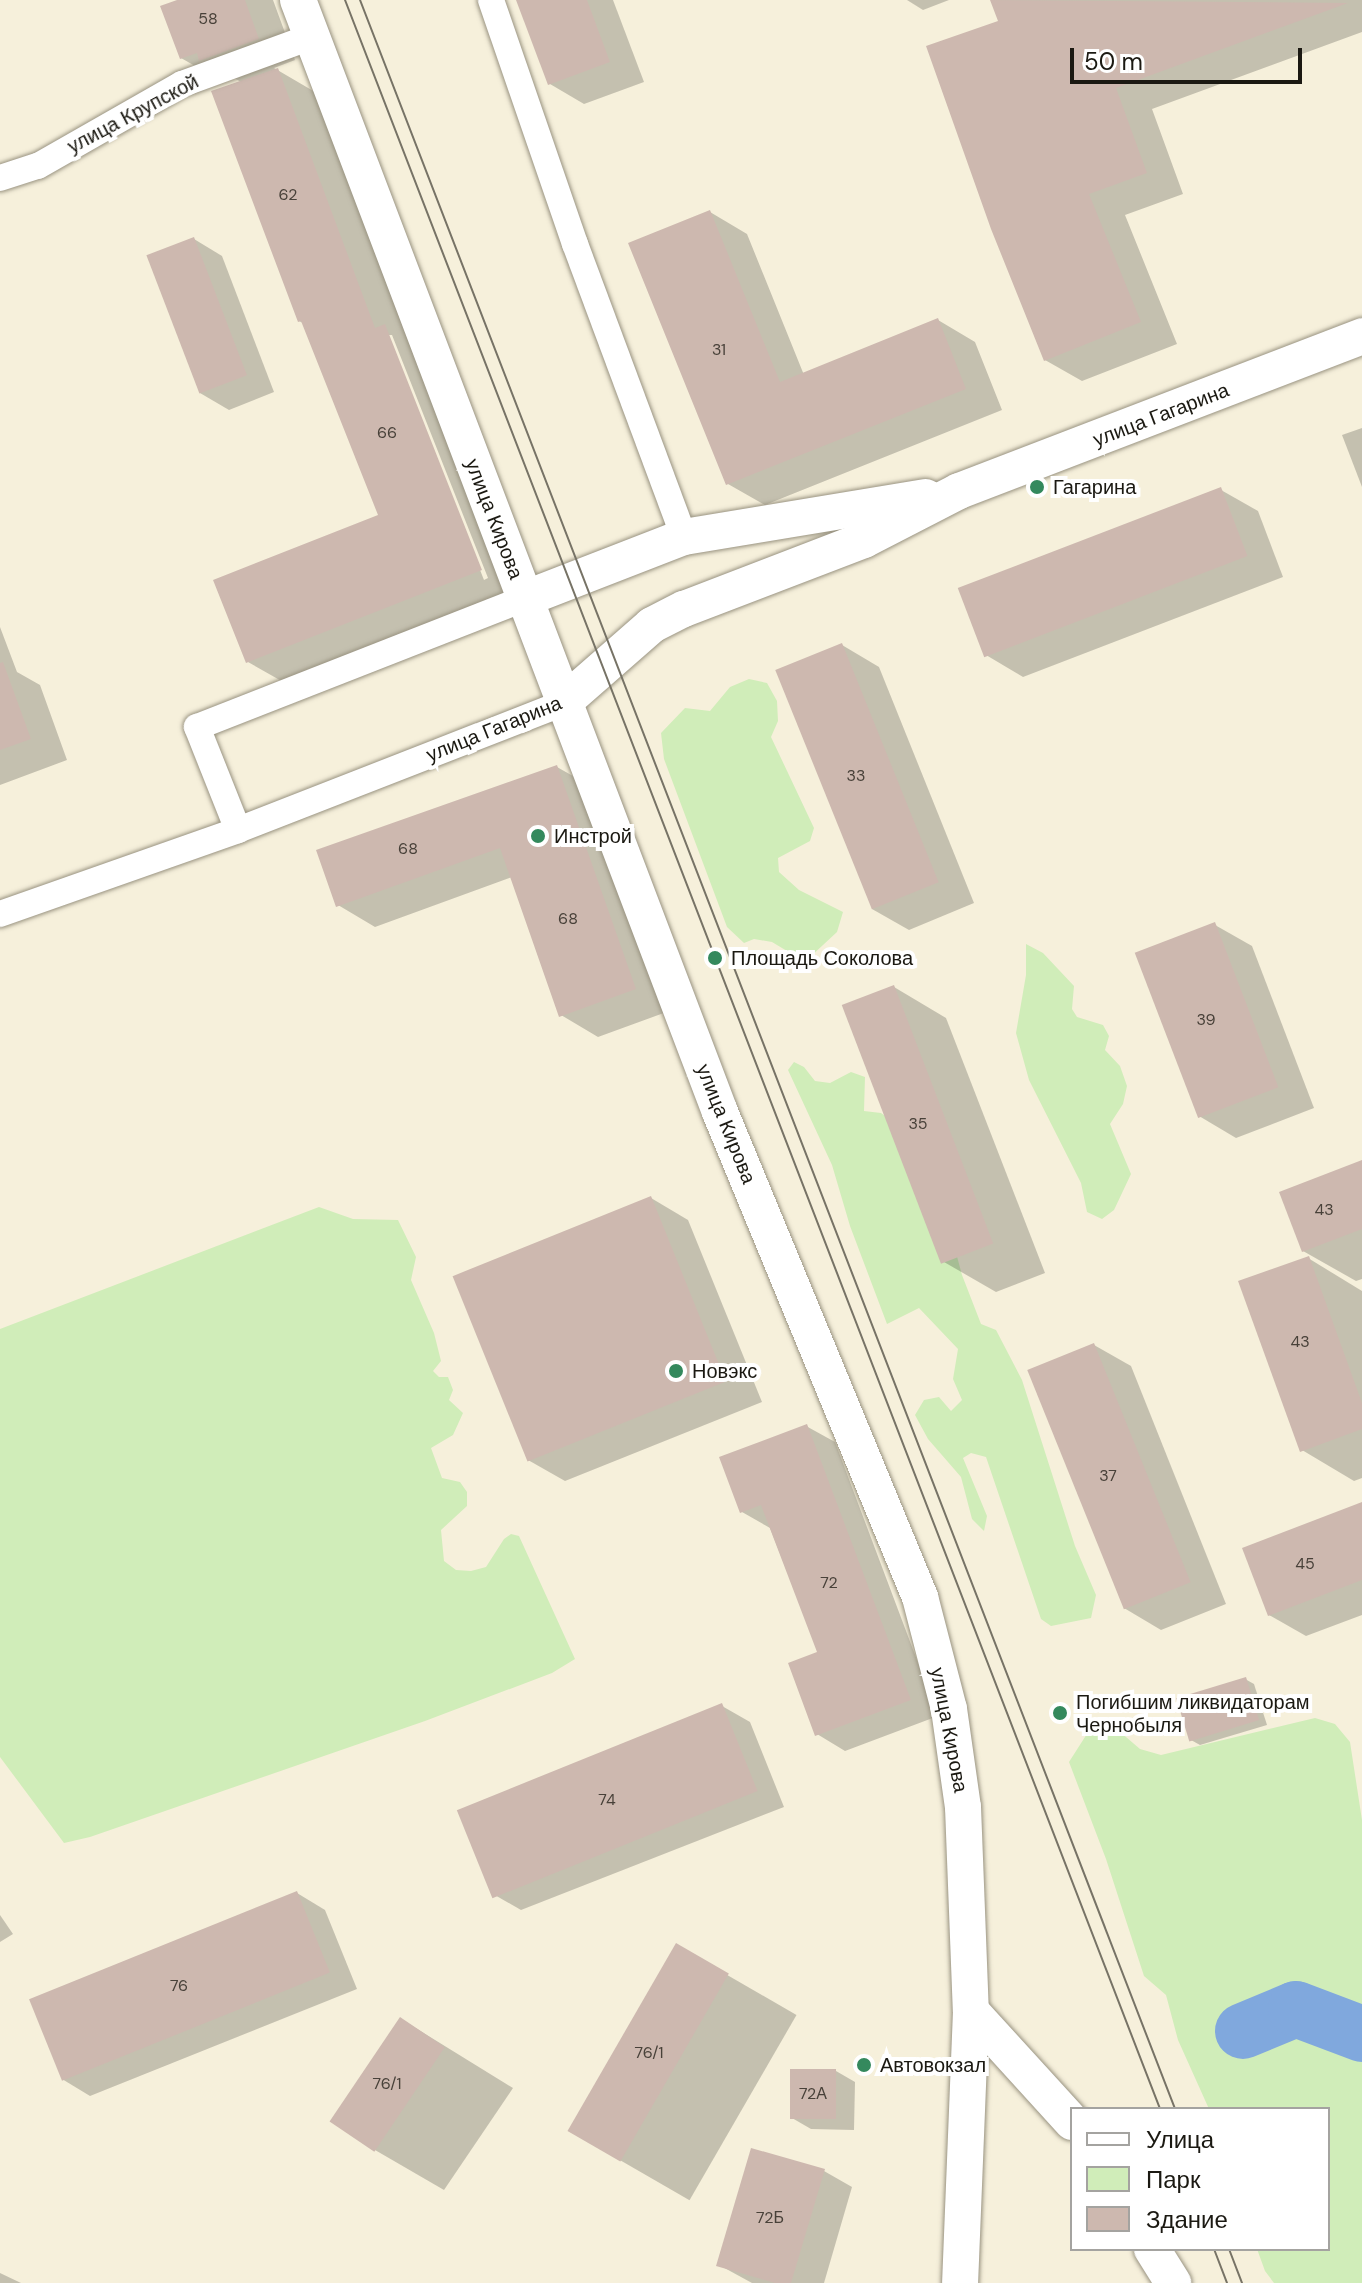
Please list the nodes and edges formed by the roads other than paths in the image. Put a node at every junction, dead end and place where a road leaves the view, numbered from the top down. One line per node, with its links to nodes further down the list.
1 (298, 0): 3 (street, улица Кирова)
2 (491, 0): 7 (street)
3 (313, 36): 4 (street, улица Крупской); 8 (street, улица Кирова)
4 (0, 178)
5 (1362, 336): 6 (street, улица Гагарина)
6 (959, 491): 7 (street, улица Гагарина); 9 (street, улица Гагарина)
7 (684, 537): 8 (street, улица Гагарина)
8 (524, 599): 9 (street, улица Кирова); 10 (street, улица Гагарина)
9 (563, 703): 10 (street, улица Гагарина); 12 (street, улица Кирова)
10 (238, 830): 11 (street, улица Гагарина)
11 (0, 914)
12 (971, 2011): 13 (street); 15 (street, улица Кирова)
13 (1070, 2120)
14 (1153, 2251): 16 (street)
15 (960, 2283)
16 (1173, 2283)

